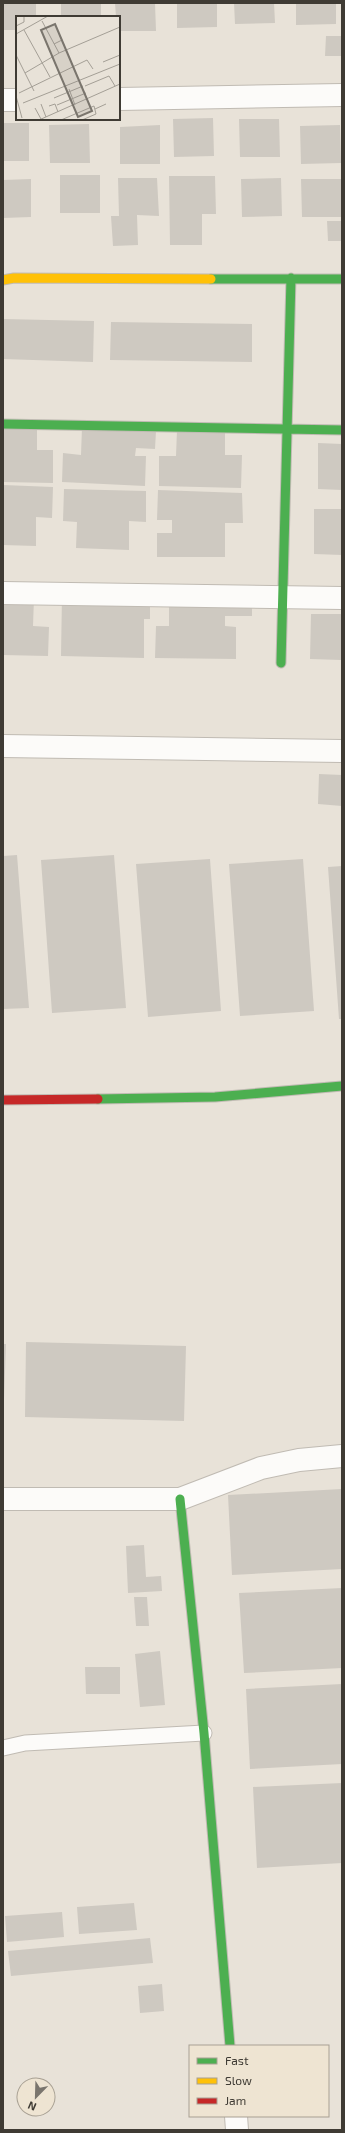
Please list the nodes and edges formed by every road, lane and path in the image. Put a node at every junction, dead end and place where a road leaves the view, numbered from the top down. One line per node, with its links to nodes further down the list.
1 (342, 95): 2 (street)
2 (120, 99)
3 (3, 100): 4 (street)
4 (16, 100)
5 (291, 278): 6 (street); 7 (street); 9 (street)
6 (342, 279)
7 (3, 280)
8 (3, 424): 9 (street)
9 (287, 429): 10 (street); 12 (street)
10 (342, 430)
11 (3, 593): 12 (street)
12 (283, 596): 13 (street); 14 (street)
13 (342, 598)
14 (282, 663)
15 (3, 746): 16 (street)
16 (342, 751)
17 (342, 1086): 18 (street)
18 (3, 1100)
19 (342, 1456): 20 (street)
20 (180, 1498): 21 (street); 22 (street)
21 (3, 1499)
22 (204, 1733): 23 (lane); 24 (street)
23 (3, 1748)
24 (230, 2045)
25 (236, 2117): 26 (street)
26 (237, 2130)

